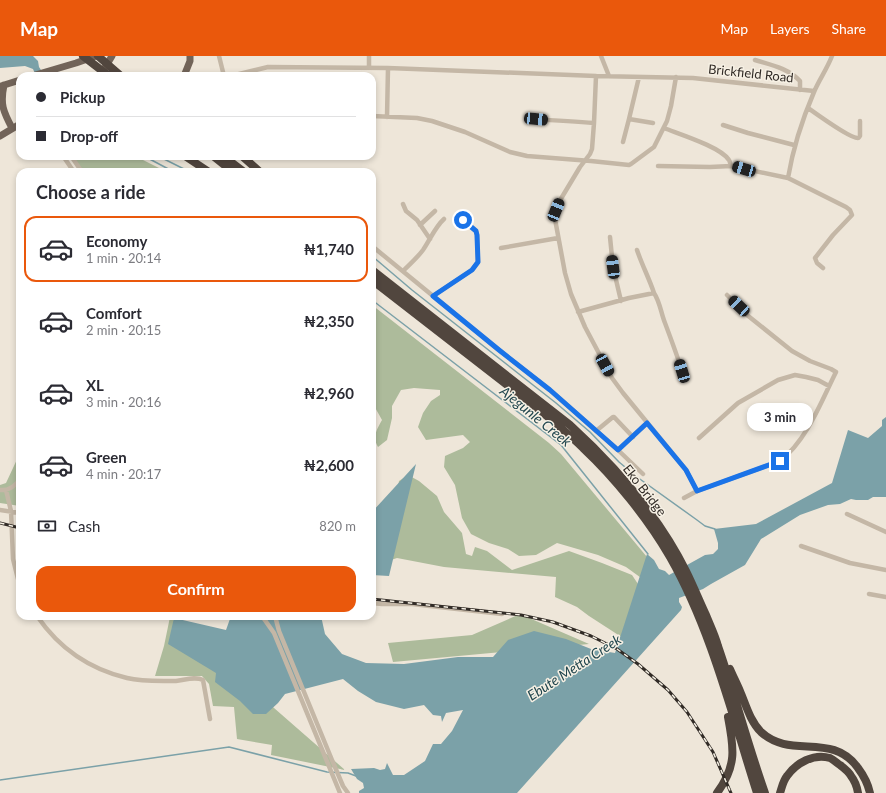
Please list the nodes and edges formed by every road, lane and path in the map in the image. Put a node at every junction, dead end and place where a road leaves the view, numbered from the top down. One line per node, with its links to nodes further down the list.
1 (83, 56): 14 (highway, bridge)
2 (97, 56): 12 (main road); 15 (highway, bridge)
3 (112, 56): 13 (main road)
4 (190, 56): 16 (main road)
5 (219, 56): 17 (street)
6 (370, 56): 10 (street)
7 (601, 56): 20 (street)
8 (832, 56): 26 (street)
9 (755, 60): 25 (street)
10 (368, 68): 11 (street, Brickfield Road); 18 (street, Brickfield Road)
11 (388, 68): 19 (street, Brickfield Road); 29 (street)
12 (44, 72)
13 (102, 72)
14 (104, 72)
15 (116, 72)
16 (186, 72)
17 (223, 72)
18 (247, 72)
19 (596, 76): 20 (street, Brickfield Road); 33 (street)
20 (609, 76): 21 (street, Brickfield Road)
21 (639, 77): 22 (street, Brickfield Road); 31 (street)
22 (676, 78): 25 (street, Brickfield Road); 38 (street)
23 (16, 81): 24 (main road)
24 (2, 85): 37 (main road)
25 (800, 90): 26 (street, Brickfield Road)
26 (814, 91): 27 (street)
27 (808, 108): 32 (street); 41 (street)
28 (376, 116): 29 (street)
29 (387, 117): 46 (street)
30 (527, 119): 33 (street)
31 (629, 119): 34 (street); 40 (street)
32 (860, 121)
33 (594, 123): 46 (street)
34 (653, 123)
35 (723, 125): 41 (street)
36 (16, 126): 37 (main road)
37 (12, 128): 39 (main road)
38 (664, 128): 46 (street); 48 (street)
39 (0, 136)
40 (623, 142)
41 (794, 145): 53 (street)
42 (191, 160): 49 (highway)
43 (218, 160): 50 (highway)
44 (228, 160): 51 (highway)
45 (246, 160): 52 (highway)
46 (585, 160): 60 (street)
47 (658, 166): 48 (street)
48 (731, 166): 53 (street)
49 (203, 168)
50 (228, 168)
51 (239, 168)
52 (256, 168)
53 (788, 178): 65 (street)
54 (403, 204): 58 (street)
55 (436, 211): 58 (street)
56 (444, 219): 61 (street)
57 (463, 220): 71 (street)
58 (420, 225): 61 (street)
59 (610, 237): 72 (street)
60 (558, 238): 62 (street); 73 (street)
61 (430, 239): 66 (street)
62 (501, 248)
63 (376, 249): 66 (street)
64 (637, 250): 69 (street)
65 (823, 268)
66 (403, 271): 71 (street)
67 (376, 273): 104 (highway, Eko Bridge)
68 (376, 283): 105 (highway, Eko Bridge)
69 (654, 293): 72 (street); 74 (street)
70 (727, 295): 75 (street)
71 (433, 296): 77 (street)
72 (621, 300): 73 (street)
73 (578, 312): 76 (street)
74 (682, 371)
75 (829, 386): 79 (street); 85 (street)
76 (647, 423): 78 (street); 85 (street)
77 (596, 431): 78 (street); 80 (street)
78 (633, 436): 80 (street)
79 (699, 438)
80 (618, 450): 81 (street)
81 (643, 474)
82 (16, 484): 84 (street)
83 (0, 490): 84 (street)
84 (6, 490): 88 (street)
85 (697, 491): 86 (street)
86 (684, 498)
87 (0, 510): 88 (street)
88 (11, 511): 89 (street); 93 (street)
89 (16, 512)
90 (847, 514): 91 (street)
91 (886, 532)
92 (801, 546): 94 (street)
93 (16, 570)
94 (886, 570)
95 (869, 594): 96 (street)
96 (886, 597)
97 (376, 603): 98 (street)
98 (502, 614)
99 (40, 620): 106 (street)
100 (266, 620): 103 (street)
101 (268, 620): 103 (street)
102 (274, 620): 103 (street)
103 (276, 632): 107 (street)
104 (718, 645): 112 (highway, Eko Bridge); 115 (highway)
105 (718, 671): 110 (highway); 111 (highway, Eko Bridge)
106 (210, 719)
107 (341, 786): 108 (street); 109 (street)
108 (340, 793)
109 (348, 793)
110 (716, 793)
111 (757, 793)
112 (765, 793)
113 (780, 793): 114 (highway)
114 (858, 793)
115 (870, 793)

